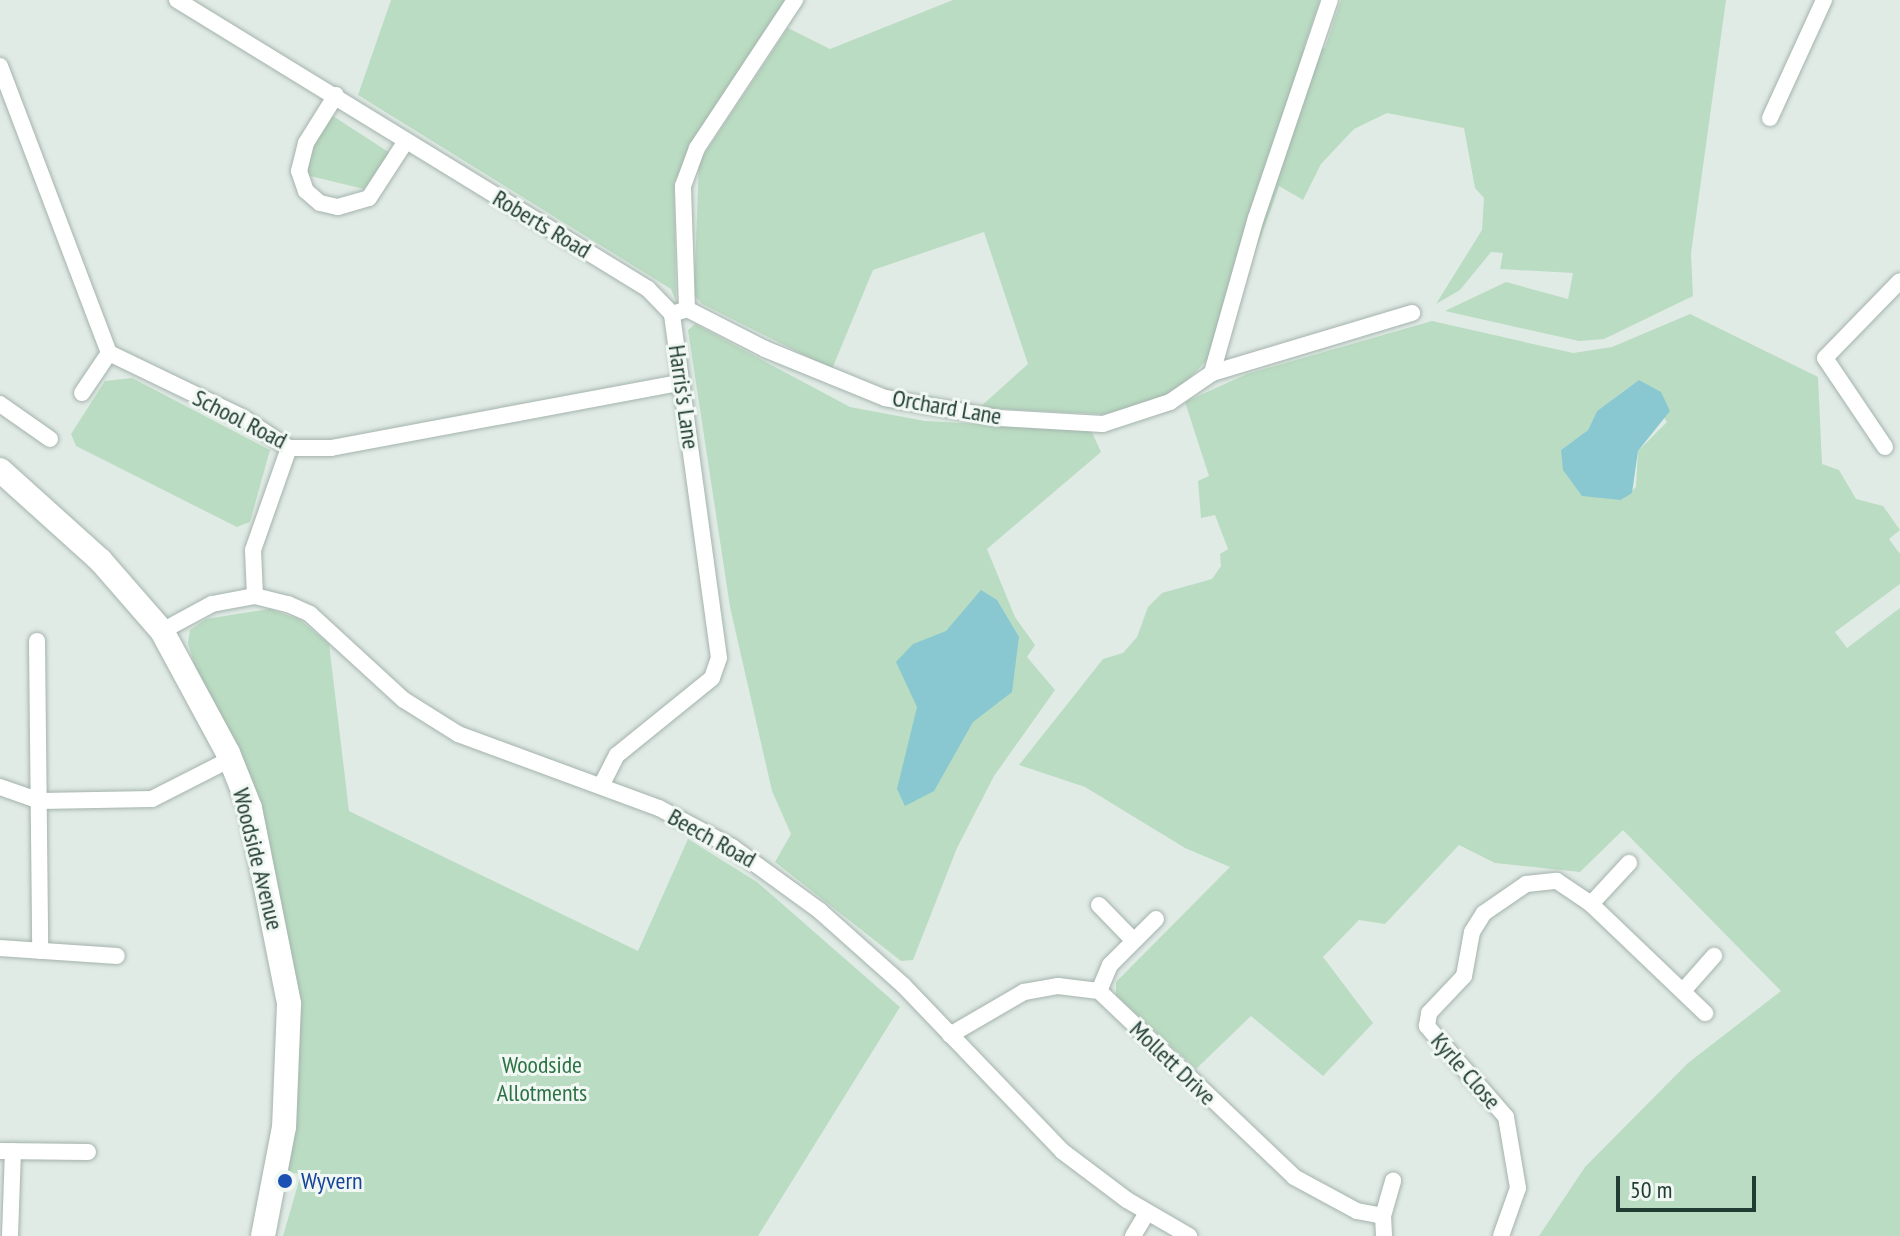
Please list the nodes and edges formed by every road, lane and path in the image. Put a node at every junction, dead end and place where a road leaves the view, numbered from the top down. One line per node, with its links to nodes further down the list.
1 (177, 0): 6 (street, Roberts Road)
2 (795, 0): 10 (street, Harris's Lane)
3 (1330, 0): 13 (street)
4 (1824, 0): 7 (street)
5 (0, 66): 12 (street)
6 (336, 95): 8 (street, Roberts Road); 8 (street)
7 (1770, 118)
8 (406, 141): 10 (street, Roberts Road)
9 (1900, 281): 18 (street)
10 (680, 312): 13 (street, Orchard Lane); 14 (street, Harris's Lane)
11 (1412, 313): 13 (street, Orchard Lane)
12 (109, 353): 15 (street); 19 (street, School Road)
13 (1212, 373)
14 (682, 382): 19 (street, School Road); 25 (street, Harris's Lane)
15 (82, 393)
16 (0, 404): 17 (street)
17 (50, 439)
18 (1885, 447)
19 (289, 448): 21 (street)
20 (0, 470): 22 (street, Woodside Avenue)
21 (255, 596): 22 (street, Beech Road); 25 (street, Beech Road)
22 (162, 631): 24 (street, Woodside Avenue)
23 (37, 641): 27 (street)
24 (231, 759): 27 (street); 47 (street, Woodside Avenue)
25 (601, 786): 40 (street, Beech Road)
26 (0, 787): 27 (street)
27 (40, 801): 34 (street)
28 (1629, 863): 29 (street)
29 (1591, 904): 38 (street, Kyrle Close); 51 (street, Kyrle Close)
30 (1099, 905): 32 (street)
31 (1156, 919): 32 (street)
32 (1133, 940): 37 (street)
33 (0, 948): 34 (street)
34 (40, 951): 35 (street)
35 (117, 956)
36 (1714, 956): 38 (street)
37 (1099, 991): 40 (street); 45 (street, Mollett Drive)
38 (1683, 991): 39 (street, Kyrle Close)
39 (1705, 1013)
40 (950, 1035): 44 (street, Beech Road)
41 (7, 1151): 42 (street); 46 (street)
42 (88, 1152)
43 (1393, 1180): 45 (street)
44 (1147, 1213): 48 (street); 49 (street, Beech Road)
45 (1383, 1216): 50 (street)
46 (10, 1236)
47 (263, 1236)
48 (1133, 1236)
49 (1189, 1236)
50 (1384, 1236)
51 (1501, 1236)

